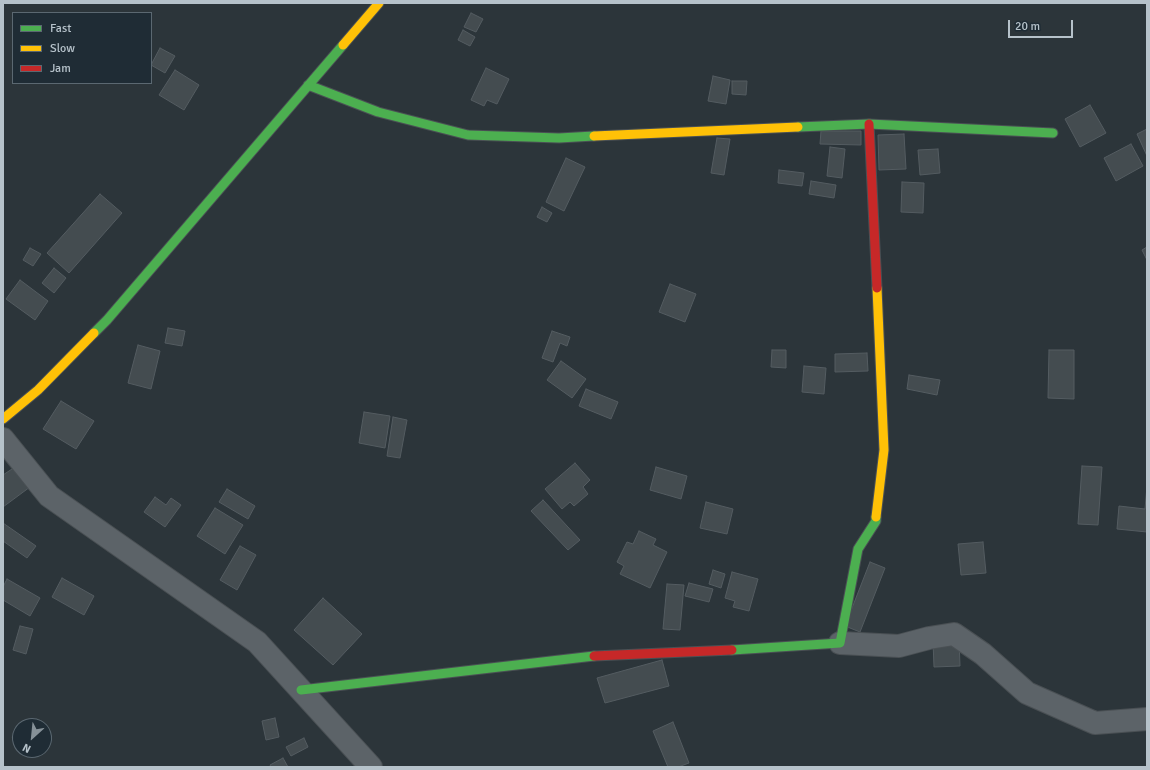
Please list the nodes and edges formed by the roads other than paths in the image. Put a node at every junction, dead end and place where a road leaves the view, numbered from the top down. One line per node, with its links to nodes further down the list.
1 (379, 3): 2 (street)
2 (308, 85): 3 (street); 5 (street)
3 (869, 124): 4 (street); 7 (street)
4 (1053, 133)
5 (3, 419)
6 (3, 439): 8 (street)
7 (840, 643): 8 (street); 9 (street)
8 (301, 690): 10 (street)
9 (1147, 719)
10 (371, 767)

